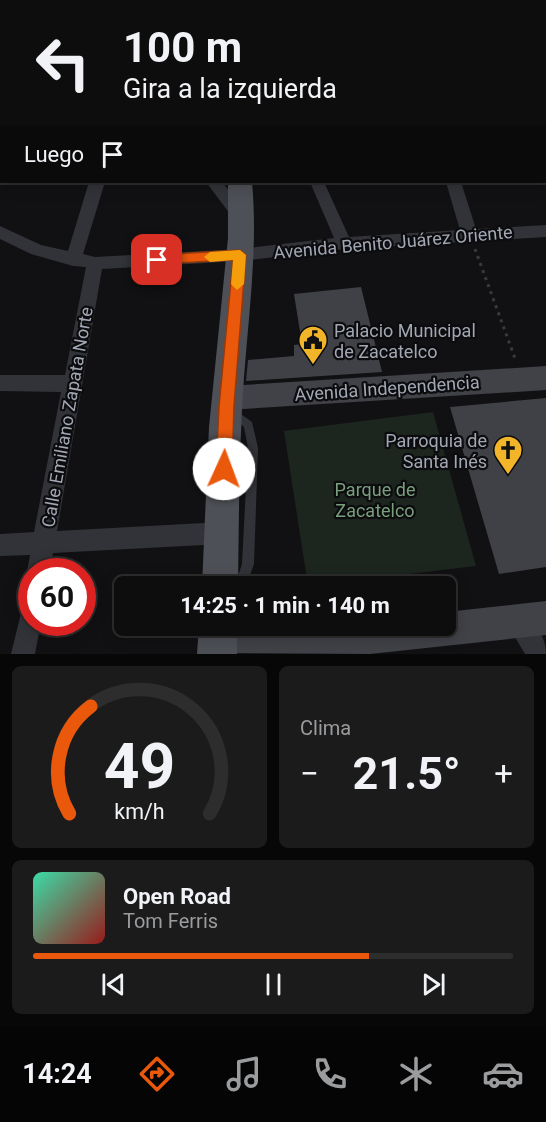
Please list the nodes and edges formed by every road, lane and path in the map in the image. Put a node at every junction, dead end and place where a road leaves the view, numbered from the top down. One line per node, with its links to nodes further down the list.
1 (98, 183): 12 (street)
2 (215, 183): 6 (street)
3 (240, 183): 6 (main road)
4 (317, 183): 10 (street)
5 (454, 183): 9 (street)
6 (242, 218): 11 (main road)
7 (546, 231): 9 (street, Avenida Benito Juárez Oriente)
8 (0, 232): 12 (street, Avenida Benito Juárez Oriente)
9 (469, 234): 10 (street, Avenida Benito Juárez Oriente); 14 (path)
10 (344, 243): 11 (street, Avenida Benito Juárez Oriente)
11 (240, 255): 13 (street, Avenida Benito Juárez Oriente); 17 (main road)
12 (73, 260): 13 (street, Avenida Benito Juárez Oriente)
13 (95, 263): 16 (street, Calle Emiliano Zapata Norte)
14 (534, 379): 17 (main road, Avenida Independencia)
15 (0, 383): 16 (street)
16 (73, 384): 19 (street, Calle Emiliano Zapata Norte)
17 (227, 402): 18 (main road); 23 (lane)
18 (222, 533): 19 (street); 22 (main road)
19 (44, 541): 20 (street); 21 (street, Calle Emiliano Zapata Norte)
20 (0, 545)
21 (41, 558)
22 (220, 576)
23 (244, 576)
24 (532, 620): 27 (main road); 29 (street)
25 (27, 636): 28 (street)
26 (215, 646): 27 (main road)
27 (344, 646)
28 (23, 654)
29 (540, 654)

